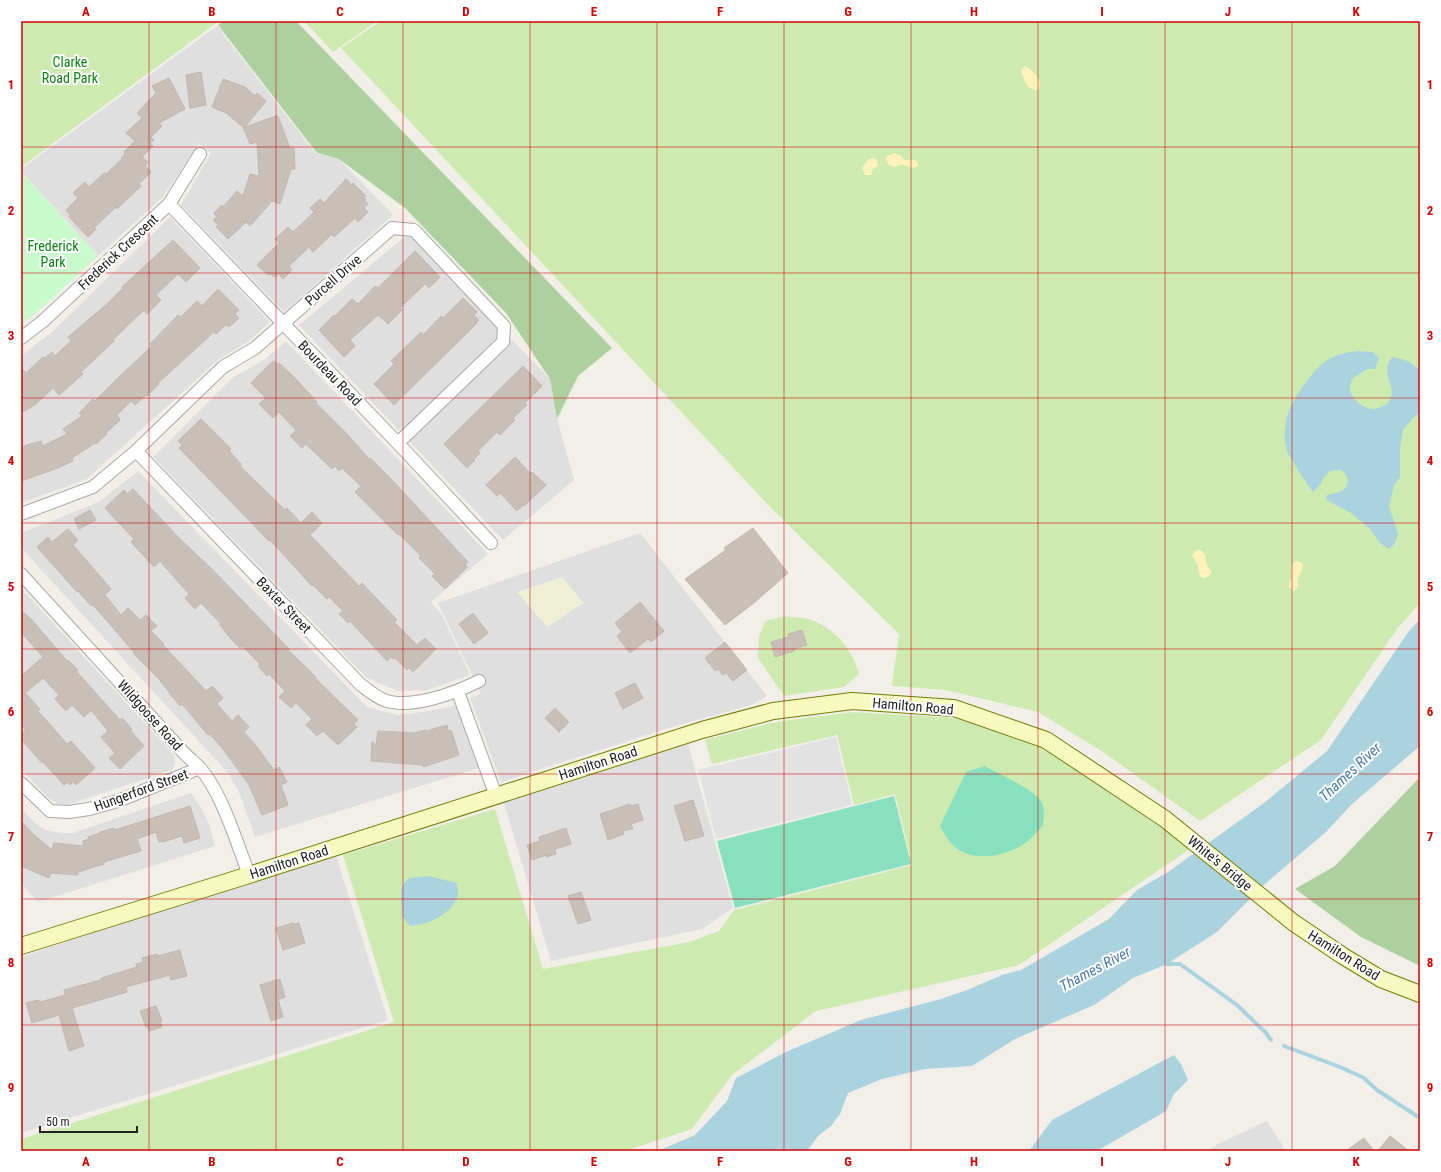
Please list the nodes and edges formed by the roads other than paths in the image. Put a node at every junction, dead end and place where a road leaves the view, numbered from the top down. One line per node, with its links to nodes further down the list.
1 (200, 154): 2 (street, Frederick Crescent)
2 (169, 204): 3 (street, Bourdeau Road); 4 (street, Frederick Crescent)
3 (283, 324): 5 (street, Bourdeau Road); 5 (street, Purcell Drive); 6 (street, Purcell Drive)
4 (21, 338)
5 (398, 443): 8 (street, Bourdeau Road)
6 (136, 451): 7 (street, Purcell Drive); 11 (street, Baxter Street)
7 (21, 514)
8 (491, 543)
9 (21, 574): 12 (street, Wildgoose Road)
10 (479, 682): 11 (street, Baxter Street)
11 (458, 692): 14 (street)
12 (200, 768): 13 (street, Hungerford Street); 16 (street, Wildgoose Road)
13 (21, 783)
14 (496, 796): 15 (main road, Hamilton Road); 16 (main road, Hamilton Road)
15 (1165, 819): 17 (main road, White's Bridge)
16 (249, 875): 18 (main road, Hamilton Road)
17 (1274, 907): 19 (main road, Hamilton Road)
18 (21, 946)
19 (1420, 994)

